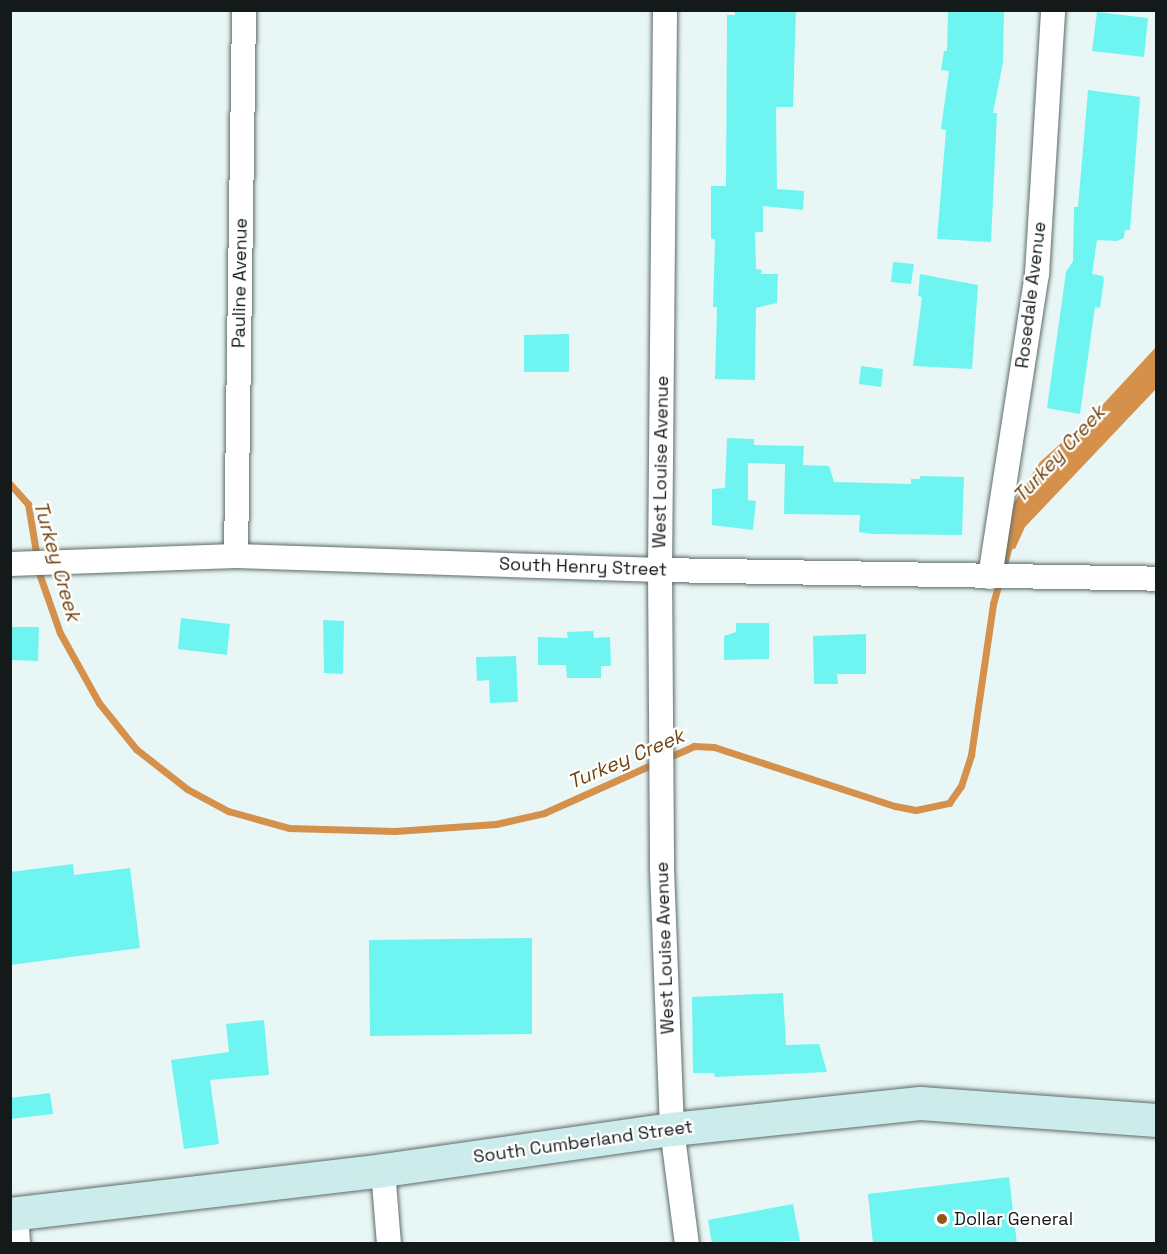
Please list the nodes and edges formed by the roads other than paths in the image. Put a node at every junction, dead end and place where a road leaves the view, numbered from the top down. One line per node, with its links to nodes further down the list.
1 (244, 10): 4 (street, Pauline Avenue)
2 (665, 10): 6 (street, West Louise Avenue)
3 (1053, 10): 7 (street, Rosedale Avenue)
4 (236, 556): 5 (street, South Henry Street); 6 (street, South Henry Street)
5 (10, 564)
6 (660, 570): 7 (street, South Henry Street); 10 (street, West Louise Avenue)
7 (990, 577): 8 (street, South Henry Street)
8 (1156, 579)
9 (1156, 1120): 10 (main road, South Cumberland Street)
10 (672, 1130): 11 (main road, South Cumberland Street); 14 (street, West Louise Avenue)
11 (383, 1170): 12 (main road, South Cumberland Street); 13 (street)
12 (15, 1224)
13 (389, 1244)
14 (687, 1244)

